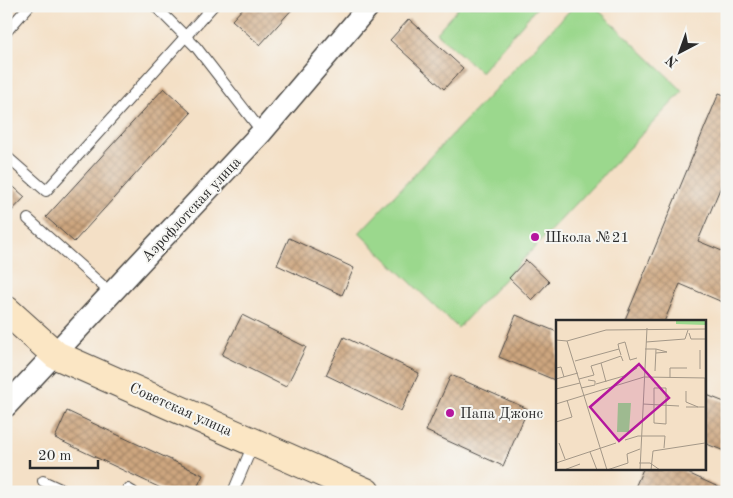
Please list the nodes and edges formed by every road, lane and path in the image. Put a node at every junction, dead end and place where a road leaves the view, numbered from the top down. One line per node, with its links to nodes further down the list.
1 (29, 6): 5 (lane)
2 (156, 6): 6 (lane)
3 (214, 6): 6 (lane)
4 (369, 6): 7 (street, Аэрофлотская улица)
5 (6, 32)
6 (186, 37): 7 (lane); 8 (lane)
7 (262, 132): 10 (street, Аэрофлотская улица)
8 (6, 156)
9 (28, 219): 10 (lane)
10 (112, 294): 12 (street, Аэрофлотская улица)
11 (6, 310): 12 (main road, Советская улица)
12 (56, 355): 13 (street, Аэрофлотская улица); 14 (main road, Советская улица)
13 (6, 406)
14 (254, 442): 19 (lane); 20 (main road, Советская улица)
15 (43, 481): 16 (lane)
16 (67, 492)
17 (127, 492): 18 (lane)
18 (134, 492)
19 (233, 492)
20 (366, 492)

